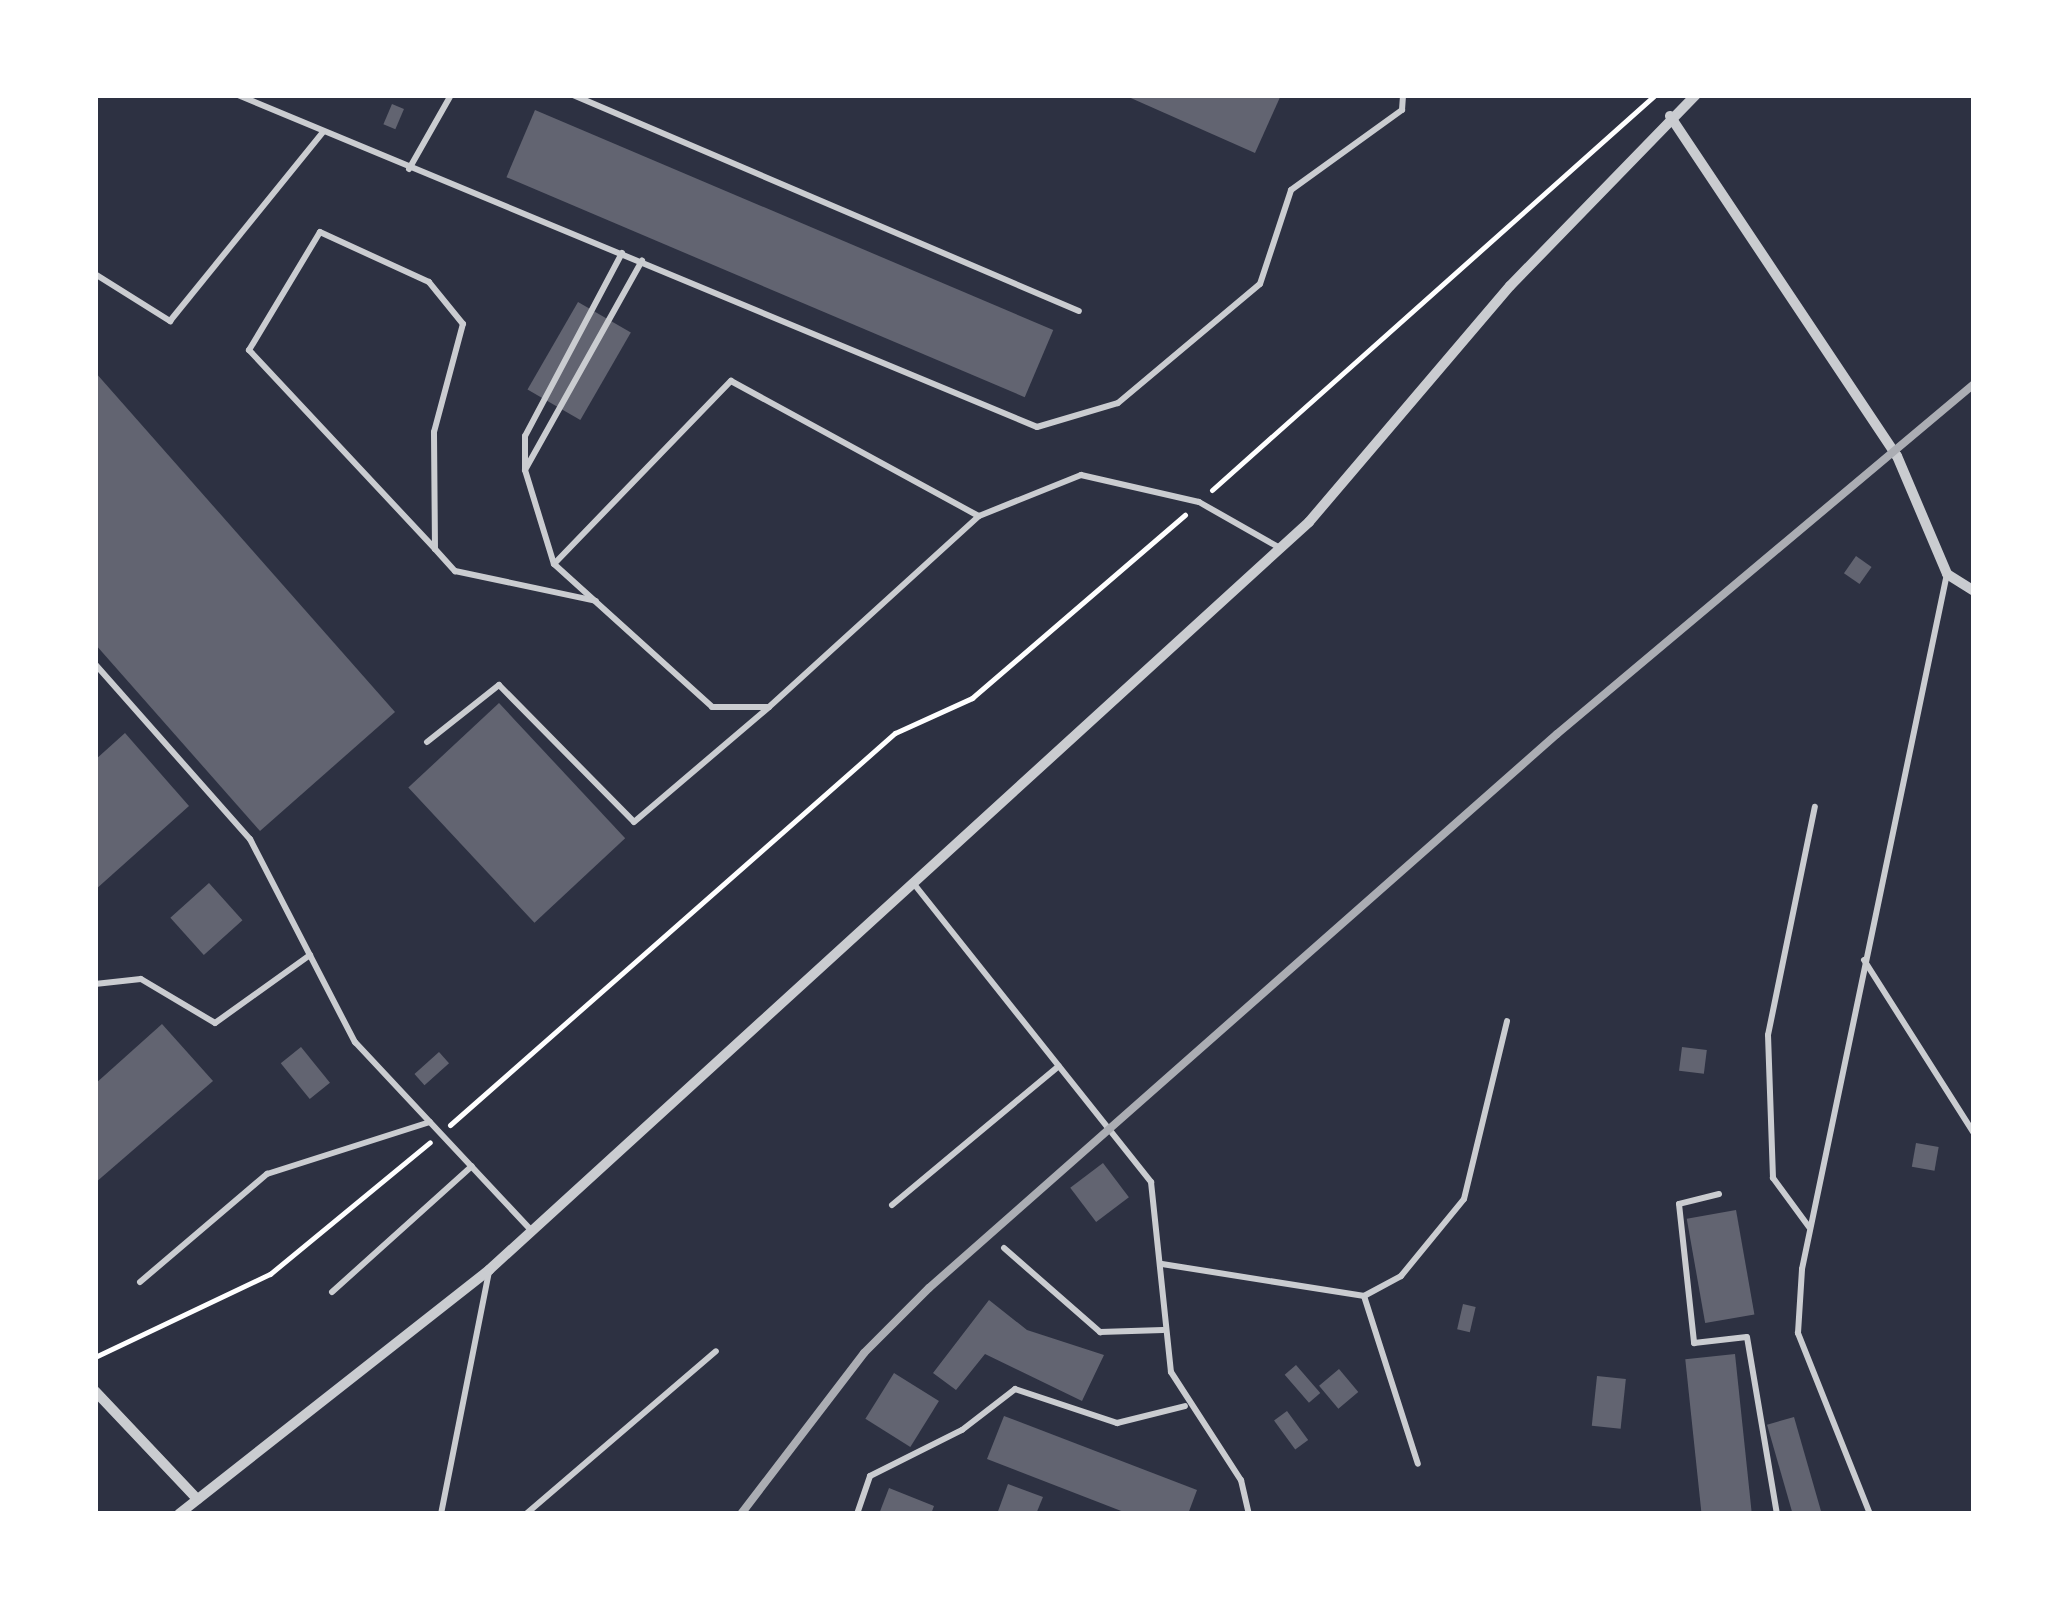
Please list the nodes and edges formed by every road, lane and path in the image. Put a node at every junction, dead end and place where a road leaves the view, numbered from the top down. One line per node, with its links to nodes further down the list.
1 (238, 95): 8 (lane)
2 (450, 95): 9 (lane)
3 (573, 95): 13 (lane)
4 (1403, 95): 11 (lane)
5 (1655, 95): 15 (path)
6 (1696, 95): 7 (street)
7 (1670, 116): 17 (street); 20 (street)
8 (323, 132): 9 (lane); 12 (lane)
9 (409, 169): 10 (lane)
10 (622, 254): 11 (lane); 14 (lane)
11 (642, 261): 14 (lane)
12 (95, 274)
13 (1079, 311)
14 (525, 470): 19 (lane)
15 (1200, 502): 16 (lane); 17 (lane); 35 (path)
16 (979, 516): 19 (lane); 24 (lane)
17 (1280, 548): 27 (street)
18 (435, 549): 18 (lane); 22 (lane)
19 (554, 564): 22 (lane)
20 (1947, 574): 21 (street); 29 (lane)
21 (1974, 591)
22 (596, 601): 24 (lane)
23 (95, 664): 28 (lane)
24 (769, 707): 25 (lane)
25 (427, 742)
26 (1815, 806): 39 (lane)
27 (914, 884): 32 (lane); 40 (street)
28 (310, 955): 30 (lane); 33 (lane)
29 (1863, 958): 34 (lane); 39 (lane)
30 (95, 984)
31 (1507, 1020): 46 (lane)
32 (1059, 1066): 38 (lane); 42 (lane)
33 (430, 1122): 35 (lane); 44 (lane)
34 (1973, 1131)
35 (440, 1133): 36 (lane); 49 (path)
36 (472, 1166): 40 (lane); 45 (lane)
37 (1719, 1194): 59 (lane)
38 (892, 1205)
39 (1810, 1228): 60 (lane)
40 (532, 1230): 43 (street)
41 (1004, 1248): 47 (lane)
42 (1162, 1264): 46 (lane); 47 (lane)
43 (489, 1270): 53 (street); 55 (lane)
44 (140, 1282)
45 (332, 1292)
46 (1364, 1296): 52 (lane)
47 (1163, 1330): 51 (lane)
48 (716, 1351): 56 (lane)
49 (95, 1357)
50 (95, 1392): 53 (street)
51 (1185, 1406): 57 (lane); 58 (lane)
52 (1418, 1464)
53 (197, 1500): 54 (street)
54 (179, 1514)
55 (441, 1514)
56 (526, 1514)
57 (857, 1514)
58 (1250, 1514)
59 (1777, 1514)
60 (1870, 1514)

